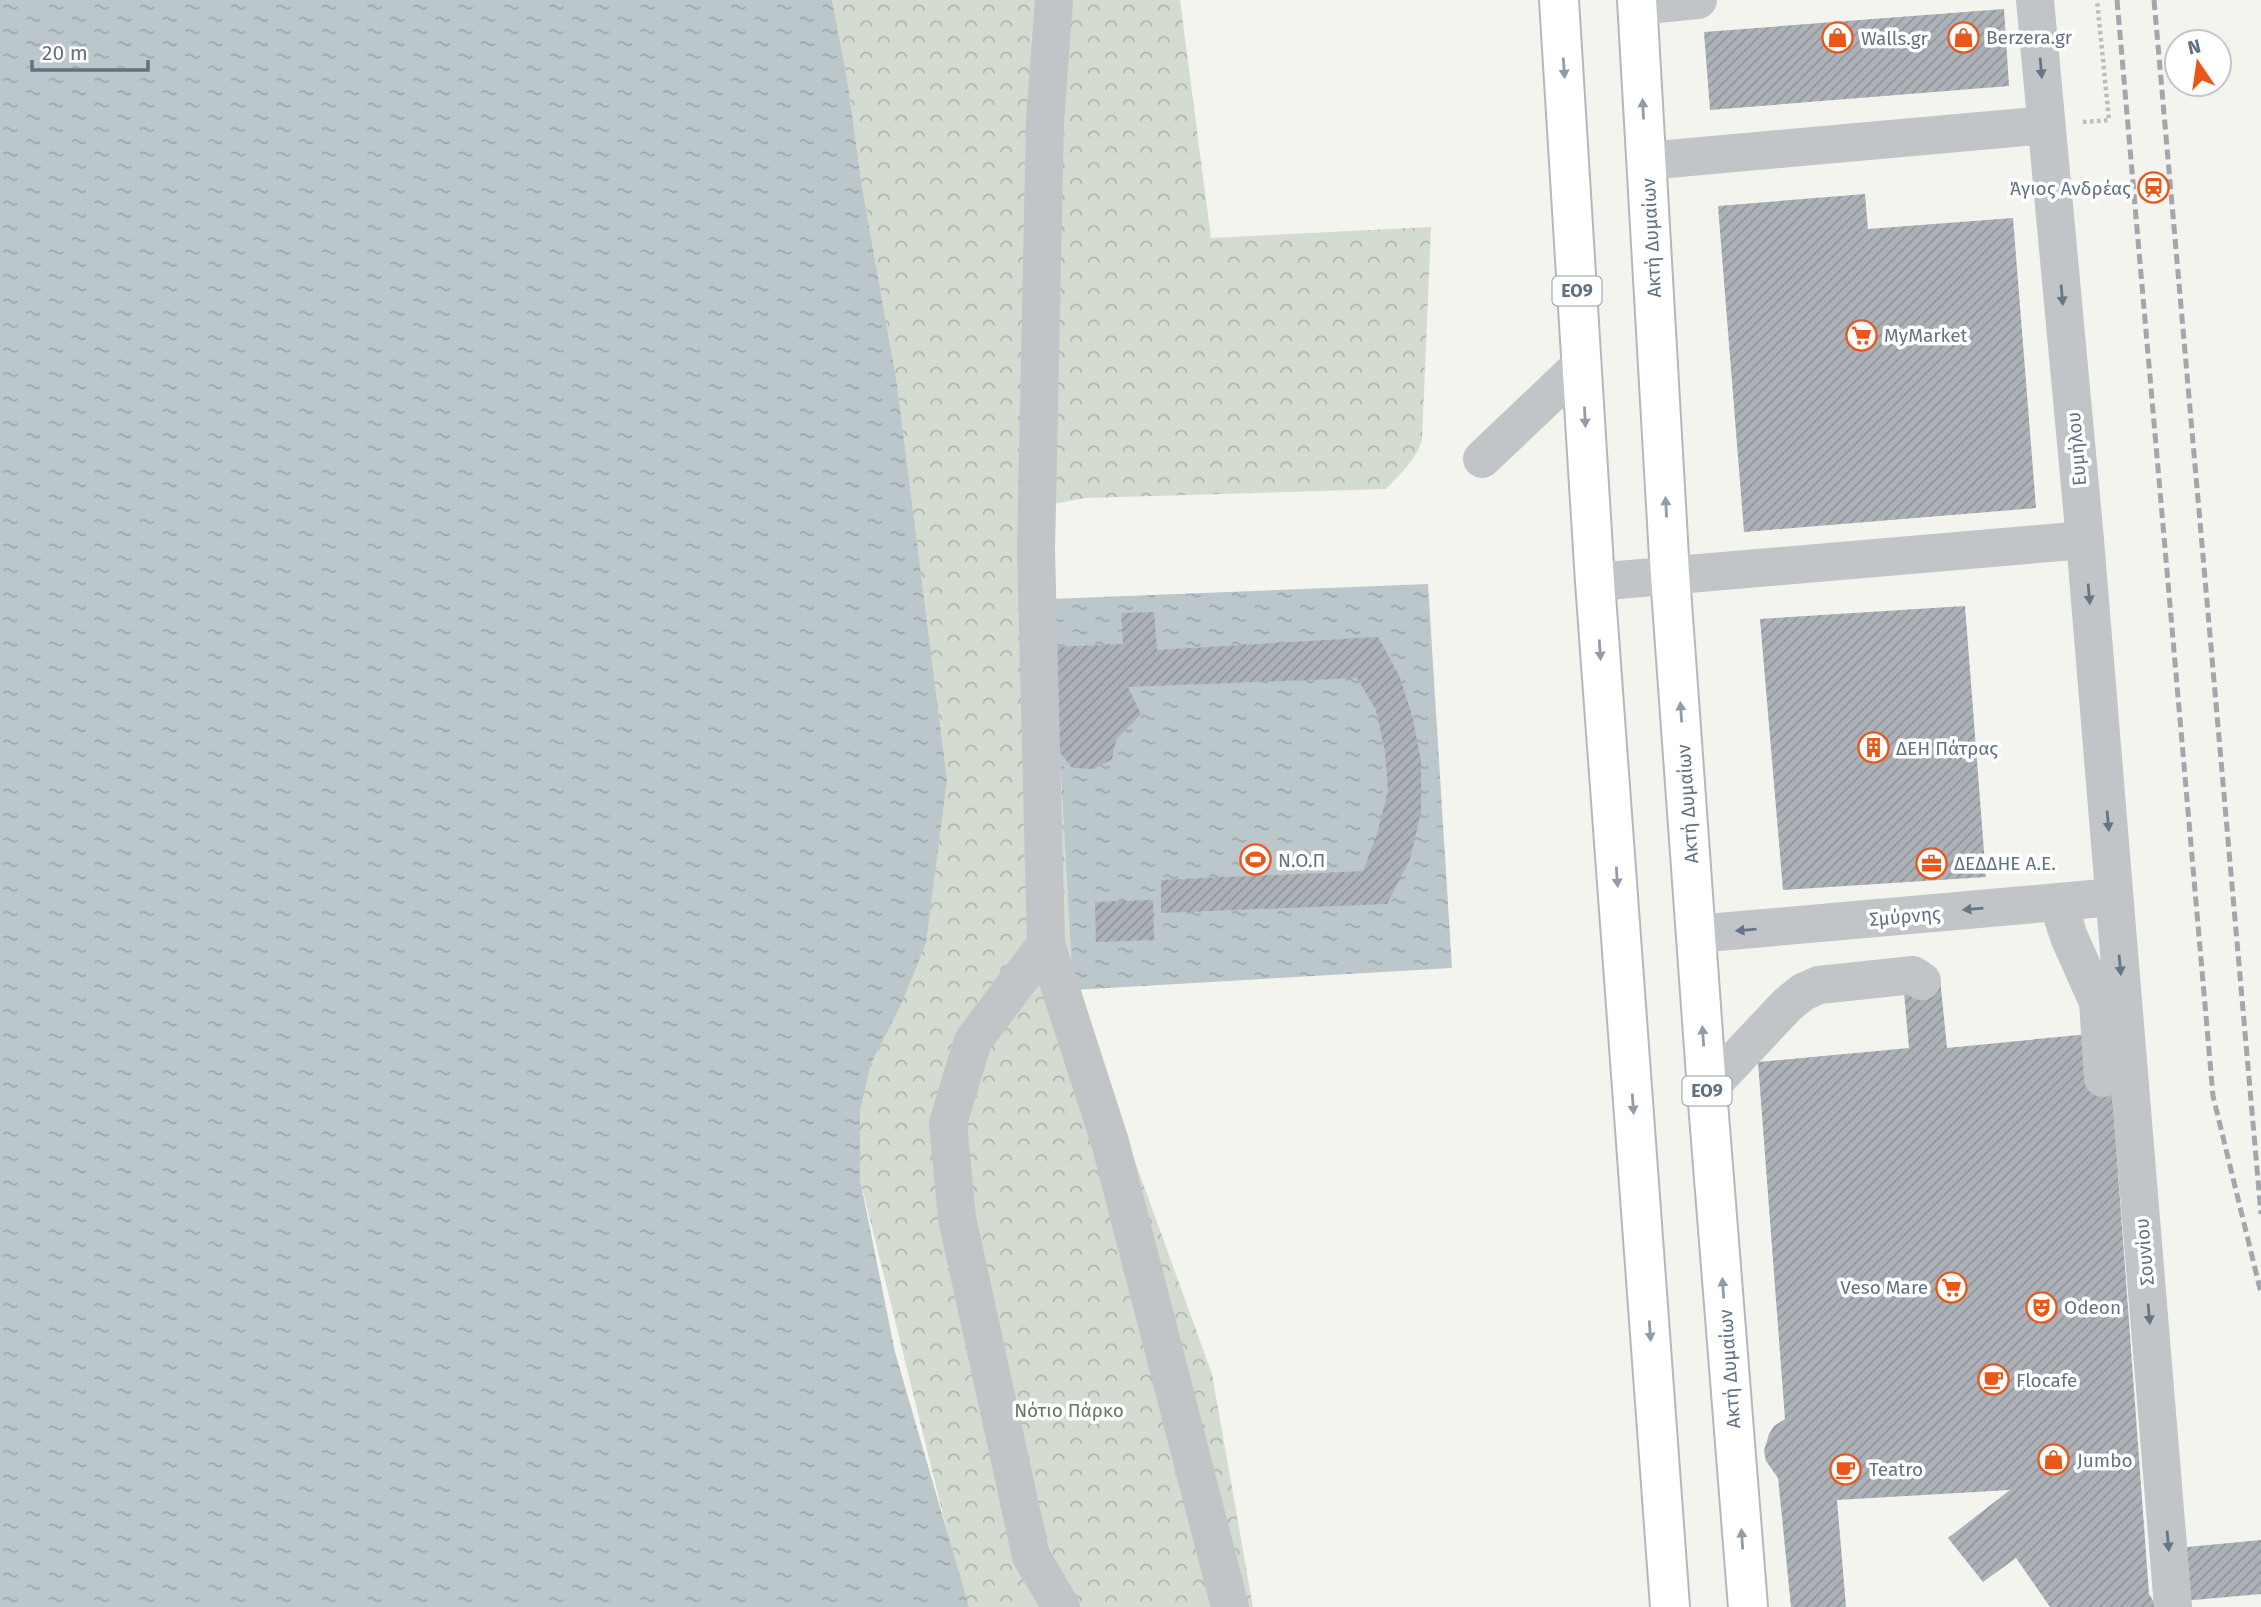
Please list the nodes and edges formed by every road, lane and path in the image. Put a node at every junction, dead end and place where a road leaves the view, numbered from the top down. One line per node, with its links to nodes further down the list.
1 (1054, 0): 17 (street)
2 (1559, 0): 9 (main road, ΕΟ9, one-way to 9)
3 (1698, 0): 6 (street)
4 (2035, 0): 7 (street, Ευμήλου, one-way to 7)
5 (2097, 0): 7 (path)
6 (1637, 3): 8 (main road, Ακτή Δυμαίων / ΕΟ9, one-way to 6)
7 (2046, 125): 8 (street); 11 (street, Ευμήλου, one-way to 11)
8 (1646, 161): 12 (main road, Ακτή Δυμαίων / ΕΟ9, one-way to 8)
9 (1582, 364): 10 (street); 13 (main road, ΕΟ9, one-way to 13)
10 (1482, 459)
11 (2085, 540): 12 (street); 14 (street, Ευμήλου, one-way to 14)
12 (1670, 575): 13 (street); 16 (main road, Ακτή Δυμαίων / ΕΟ9, one-way to 12)
13 (1595, 582): 26 (main road, ΕΟ9, one-way to 26)
14 (2114, 897): 15 (street, Σμύρνης); 22 (street, Σουνίου, one-way to 22)
15 (2046, 903): 16 (street, Σμύρνης, one-way to 16); 19 (street); 20 (street)
16 (1696, 934): 21 (main road, Ακτή Δυμαίων / ΕΟ9, one-way to 16)
17 (1046, 944): 24 (street); 25 (street)
18 (1922, 981): 21 (street)
19 (2079, 1035)
20 (2103, 1078)
21 (1707, 1090): 27 (main road, Ακτή Δυμαίων / ΕΟ9, one-way to 21)
22 (2137, 1173): 23 (street); 28 (street, Σουνίου, one-way to 28)
23 (2122, 1236)
24 (1061, 1607)
25 (1230, 1607)
26 (1670, 1607)
27 (1748, 1607)
28 (2173, 1607)

